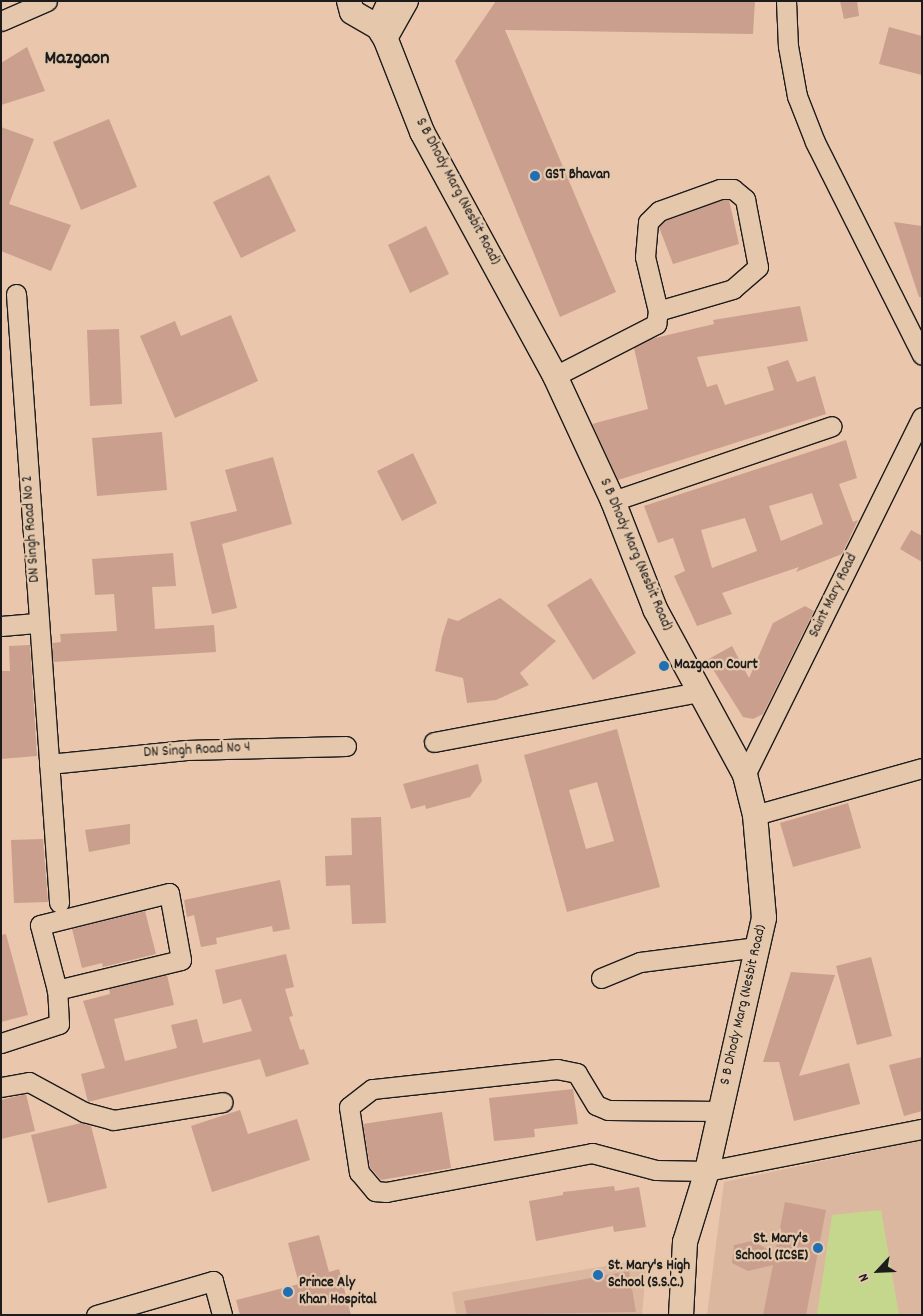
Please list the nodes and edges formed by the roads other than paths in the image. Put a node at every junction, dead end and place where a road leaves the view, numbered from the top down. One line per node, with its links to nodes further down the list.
1 (47, 1): 6 (street)
2 (349, 1): 7 (main road)
3 (390, 1): 7 (main road)
4 (408, 1): 7 (street)
5 (786, 1): 10 (street)
6 (1, 21)
7 (382, 34): 11 (main road, S B Dhody Marg (Nesbit Road))
8 (16, 294): 16 (street, DN Singh Road No 2)
9 (658, 311): 9 (street); 11 (street)
10 (922, 355)
11 (555, 376): 15 (main road, S B Dhody Marg (Nesbit Road))
12 (922, 417): 14 (street, Saint Mary Road)
13 (832, 426): 15 (street)
14 (917, 438): 23 (street, Saint Mary Road)
15 (613, 501): 18 (main road, S B Dhody Marg (Nesbit Road))
16 (39, 623): 17 (street); 21 (street, DN Singh Road No 2)
17 (1, 626)
18 (699, 692): 19 (street); 23 (main road, S B Dhody Marg (Nesbit Road))
19 (434, 742)
20 (346, 746): 21 (street, DN Singh Road No 4)
21 (49, 764): 25 (street, DN Singh Road No 2)
22 (922, 768): 24 (street)
23 (745, 775): 24 (main road, S B Dhody Marg (Nesbit Road))
24 (755, 815): 26 (main road, S B Dhody Marg (Nesbit Road))
25 (59, 902)
26 (757, 947): 27 (street); 32 (main road, S B Dhody Marg (Nesbit Road))
27 (601, 978)
28 (57, 990): 28 (street); 29 (street)
29 (1, 1042)
30 (1, 1087): 31 (street)
31 (223, 1102)
32 (721, 1111): 34 (main road, S B Dhody Marg (Nesbit Road)); 34 (street)
33 (922, 1129): 34 (street)
34 (708, 1171): 37 (main road, S B Dhody Marg (Nesbit Road))
35 (96, 1315): 36 (street)
36 (222, 1315)
37 (681, 1315)

